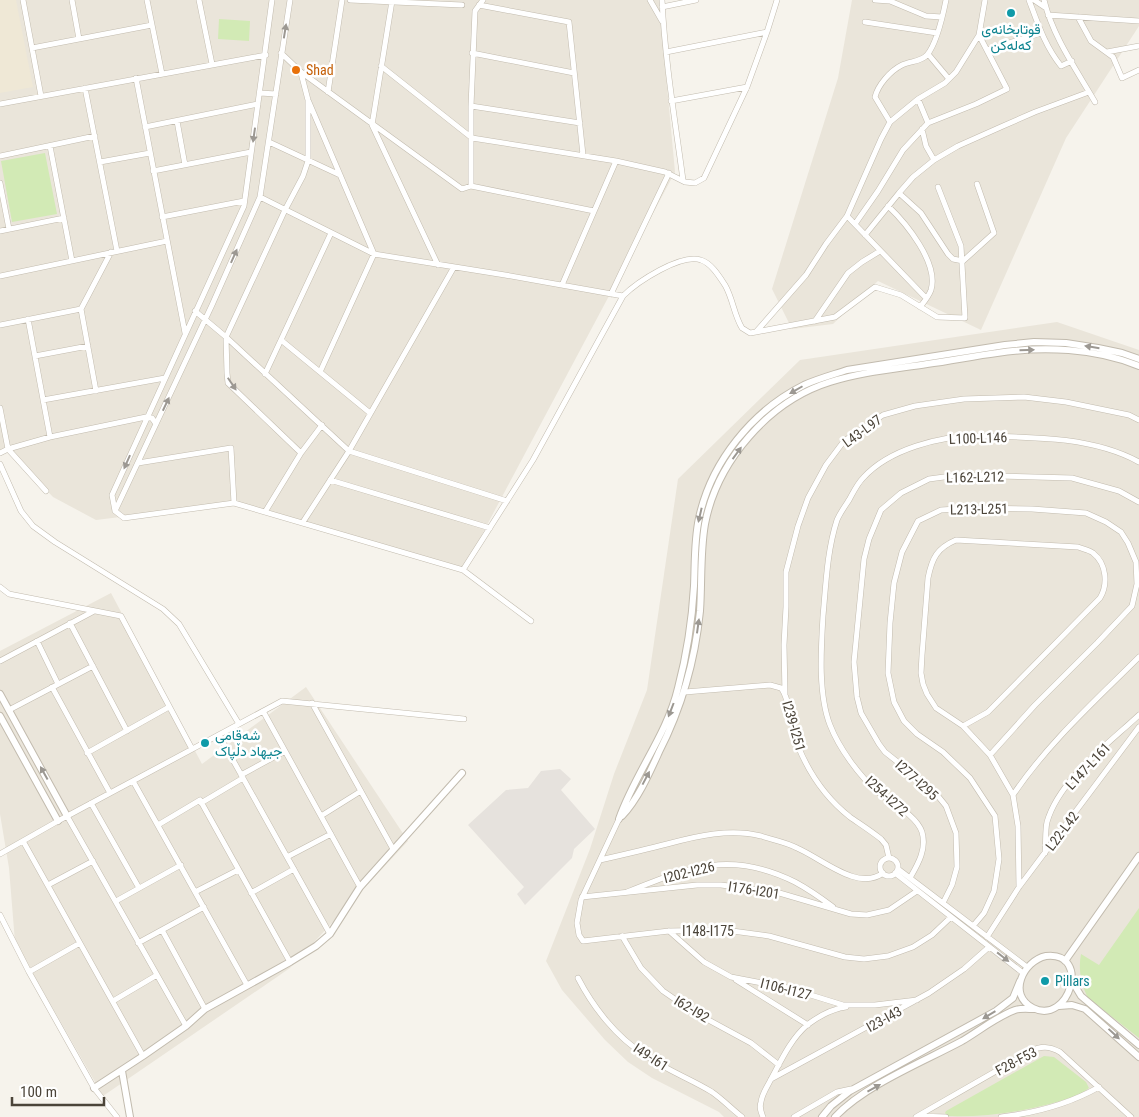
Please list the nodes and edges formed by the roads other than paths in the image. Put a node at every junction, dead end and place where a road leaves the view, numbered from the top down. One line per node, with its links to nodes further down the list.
1 (23, 0): 37 (street)
2 (72, 0): 35 (street)
3 (147, 0): 30 (street)
4 (199, 0): 46 (street)
5 (272, 0): 44 (street)
6 (290, 0): 41 (street, one-way to 6)
7 (342, 0): 56 (street)
8 (350, 0): 19 (street)
9 (650, 0): 28 (street)
10 (662, 0): 22 (street)
11 (696, 0): 22 (street)
12 (777, 0): 31 (street)
13 (874, 0): 25 (street)
14 (946, 0): 25 (street)
15 (983, 0): 34 (street)
16 (1029, 0): 33 (street)
17 (1034, 0): 23 (street)
18 (1044, 0): 23 (street)
19 (392, 1): 21 (street); 47 (street)
20 (481, 2): 42 (street); 50 (street)
21 (462, 4)
22 (662, 7): 28 (street)
23 (1046, 8): 24 (street)
24 (1048, 15): 26 (street); 45 (street)
25 (942, 17): 32 (street)
26 (1078, 17): 27 (street); 40 (street)
27 (1139, 20)
28 (663, 22): 39 (street)
29 (865, 22): 32 (street)
30 (152, 25): 35 (street); 51 (street)
31 (768, 32): 39 (street); 54 (street)
32 (937, 33): 43 (street)
33 (1041, 33): 38 (street); 45 (street)
34 (979, 35): 38 (street); 53 (street)
35 (79, 39): 37 (street)
36 (1139, 46): 40 (street)
37 (32, 48): 60 (street)
38 (987, 50): 71 (street)
39 (666, 52): 63 (street)
40 (1107, 52): 48 (street)
41 (281, 53): 49 (street); 59 (street)
42 (472, 53): 50 (street); 67 (street)
43 (928, 54): 53 (street); 69 (street)
44 (266, 55): 46 (street); 58 (street)
45 (1072, 61): 57 (street)
46 (212, 64): 51 (street)
47 (381, 66): 72 (street); 76 (street)
48 (1139, 70)
49 (301, 72): 56 (street); 62 (street)
50 (574, 73): 70 (street)
51 (162, 74): 52 (street)
52 (136, 78): 55 (street); 73 (street)
53 (949, 79): 61 (street)
54 (747, 87): 63 (street); 91 (street)
55 (86, 88): 60 (street); 75 (street)
56 (328, 92): 72 (street)
57 (1090, 92): 64 (street); 84 (street)
58 (260, 93): 59 (street); 66 (street)
59 (276, 94): 77 (street)
60 (41, 96): 65 (street)
61 (918, 99): 69 (street); 71 (street)
62 (308, 100): 83 (street); 90 (street)
63 (672, 100): 91 (street)
64 (1095, 102)
65 (0, 104)
66 (258, 104): 68 (street); 79 (street, one-way to 79)
67 (471, 106): 70 (street); 76 (street)
68 (177, 121): 73 (street); 87 (street)
69 (890, 122): 102 (street)
70 (580, 123): 81 (street)
71 (928, 123): 74 (street)
72 (372, 125): 94 (street); 116 (street)
73 (145, 127): 80 (street)
74 (922, 129): 84 (street); 105 (street)
75 (95, 136): 78 (street); 86 (street)
76 (472, 138): 81 (street); 94 (street)
77 (269, 142): 83 (street); 97 (street)
78 (50, 146): 82 (street); 104 (street)
79 (251, 152): 87 (street); 98 (street)
80 (150, 153): 86 (street); 88 (street)
81 (583, 155): 85 (street)
82 (0, 156)
83 (308, 160): 90 (street); 100 (street)
84 (934, 160): 96 (street)
85 (616, 161): 89 (street); 101 (street)
86 (100, 162): 112 (street)
87 (185, 165): 88 (street)
88 (154, 171): 103 (street)
89 (669, 173): 91 (street); 120 (street)
90 (340, 175): 113 (street)
91 (683, 180)
92 (0, 183): 106 (street)
93 (976, 184): 115 (street)
94 (470, 186): 101 (street)
95 (938, 187): 115 (street)
96 (899, 193): 99 (street); 115 (street)
97 (260, 197): 100 (street); 127 (street, one-way to 97)
98 (244, 201): 103 (street); 125 (street)
99 (888, 206): 109 (street); 122 (street)
100 (285, 210): 108 (street); 132 (street)
101 (594, 211): 119 (street)
102 (847, 216): 105 (street); 130 (street)
103 (162, 217): 110 (street)
104 (64, 218): 106 (street); 114 (street)
105 (855, 224): 109 (street)
106 (9, 229): 107 (street)
107 (0, 231)
108 (331, 233): 113 (street); 133 (street)
109 (865, 235): 111 (street)
110 (167, 241): 112 (street); 131 (street)
111 (880, 251): 122 (street); 128 (street)
112 (114, 252): 114 (street); 124 (street)
113 (374, 254): 116 (street); 139 (street)
114 (72, 261): 118 (street)
115 (962, 261): 123 (street)
116 (438, 265): 117 (street)
117 (454, 267): 119 (street); 145 (street)
118 (0, 276)
119 (562, 285): 120 (street)
120 (611, 294): 121 (street)
121 (623, 296): 130 (street); 160 (street)
122 (926, 298): 123 (street)
123 (920, 307): 128 (street)
124 (81, 309): 126 (street); 134 (street)
125 (195, 311): 127 (street); 131 (street)
126 (28, 319): 129 (street); 135 (street)
127 (206, 319): 132 (street); 148 (street, one-way to 127)
128 (815, 321): 130 (street)
129 (0, 325)
130 (756, 332)
131 (185, 334): 141 (street)
132 (226, 337): 140 (street); 154 (street, one-way to 154)
133 (281, 340): 139 (street); 140 (street)
134 (88, 346): 135 (street); 142 (street)
135 (35, 356): 143 (street)
136 (1139, 359): 137 (street, one-way to 137)
137 (889, 366): 138 (street, one-way to 138); 180 (street)
138 (1139, 366)
139 (320, 372): 145 (street)
140 (265, 374): 149 (street)
141 (166, 378): 142 (street); 146 (street)
142 (96, 391): 143 (street)
143 (43, 400): 150 (street)
144 (0, 408): 151 (street)
145 (370, 413): 152 (street)
146 (146, 418): 148 (street); 150 (street); 163 (street, one-way to 163)
147 (1139, 420): 182 (street, L43-L97)
148 (156, 424): 156 (street)
149 (322, 425): 152 (street); 154 (street)
150 (50, 437): 151 (street)
151 (8, 449): 153 (street); 159 (street)
152 (349, 450): 158 (street); 160 (street)
153 (0, 453)
154 (301, 453): 164 (street)
155 (1139, 462): 179 (street, L100-L146)
156 (138, 463): 161 (street); 163 (street)
157 (0, 464): 190 (street)
158 (330, 480): 165 (street); 166 (street)
159 (46, 491)
160 (507, 501): 166 (street)
161 (234, 502): 163 (street); 164 (street)
162 (1139, 502): 175 (street, L162-L212)
163 (115, 511)
164 (266, 512): 165 (street)
165 (303, 522): 167 (street)
166 (490, 528): 167 (street)
167 (463, 570): 170 (street)
168 (0, 588): 169 (street)
169 (94, 611): 171 (street); 184 (street)
170 (531, 621)
171 (70, 623): 172 (street); 176 (street)
172 (38, 641): 174 (street); 177 (street)
173 (1139, 657): 204 (street)
174 (0, 661)
175 (854, 662): 238 (street, I277-I295)
176 (93, 666): 177 (street); 193 (street)
177 (58, 684): 178 (street)
178 (52, 687): 185 (street); 197 (street)
179 (822, 688): 227 (street, I254-I272)
180 (681, 692): 182 (street, I239-I251); 209 (street)
181 (0, 694): 185 (street)
182 (785, 695): 219 (street, I239-I251)
183 (312, 703): 186 (street); 189 (street); 202 (street)
184 (170, 707): 193 (street); 195 (street)
185 (9, 710): 207 (street, one-way to 185)
186 (263, 711): 190 (street); 196 (street)
187 (1139, 715): 215 (street, L147-L161)
188 (0, 716): 210 (street)
189 (464, 719)
190 (239, 724): 194 (street)
191 (963, 726): 191 (street); 198 (street)
192 (1139, 727): 215 (street, L22-L42)
193 (127, 731): 197 (street)
194 (219, 735): 195 (street); 200 (street)
195 (192, 749): 201 (street)
196 (285, 751): 200 (street); 208 (street)
197 (87, 753): 203 (street)
198 (990, 755): 204 (street); 243 (street, L213-L251)
199 (462, 773): 214 (street)
200 (242, 777): 206 (street); 218 (street)
201 (133, 781): 203 (street); 211 (street)
202 (361, 792): 208 (street); 214 (street)
203 (110, 793): 205 (street)
204 (1013, 795): 229 (street)
205 (91, 803): 207 (street); 230 (street)
206 (201, 803): 211 (street); 224 (street)
207 (67, 816): 210 (street); 221 (street)
208 (321, 816): 212 (street)
209 (619, 819): 220 (street, I148-I175)
210 (58, 821): 213 (street)
211 (158, 824): 222 (street)
212 (331, 834): 218 (street); 231 (street)
213 (23, 841): 216 (street); 228 (street)
214 (393, 849): 231 (street)
215 (1045, 853): 229 (street, L22-L42)
216 (0, 854)
217 (1139, 856): 252 (street)
218 (287, 858): 223 (street)
219 (889, 858): 225 (street); 226 (street)
220 (600, 860): 226 (street); 236 (street, I148-I175)
221 (93, 861): 228 (street); 237 (street)
222 (181, 865): 230 (street); 233 (street)
223 (294, 869): 234 (street); 246 (street)
224 (238, 870): 233 (street); 234 (street)
225 (896, 871): 226 (street); 227 (street); 232 (street)
226 (883, 873)
227 (910, 878): 238 (street)
228 (48, 885): 249 (street)
229 (1019, 887): 248 (street, L22-L42)
230 (140, 888): 237 (street)
231 (360, 888): 246 (street)
232 (917, 891): 240 (street, I176-I201); 242 (street)
233 (195, 892): 239 (street)
234 (251, 893): 253 (street)
235 (622, 894): 236 (street, I176-I201); 240 (street, I176-I201); 240 (street, I202-I226)
236 (582, 897): 247 (street, I148-I175)
237 (116, 901): 250 (street)
238 (943, 903): 243 (street)
239 (204, 907): 244 (street); 261 (street)
240 (838, 910)
241 (0, 915): 255 (street)
242 (951, 917): 245 (street, I148-I175); 251 (street)
243 (973, 926): 248 (street)
244 (162, 930): 250 (street); 267 (street)
245 (669, 931): 247 (street, I148-I175); 257 (street, I106-I127)
246 (330, 934): 253 (street)
247 (622, 936): 273 (street, I62-I92)
248 (987, 937): 254 (street)
249 (80, 943): 255 (street); 263 (street)
250 (138, 943): 256 (street)
251 (989, 946): 254 (street, one-way to 254); 262 (street, I23-I43)
252 (1065, 961): 254 (street); 259 (street)
253 (290, 962): 261 (street)
254 (1025, 970): 260 (street)
255 (29, 972): 278 (street)
256 (157, 975): 263 (street); 269 (street)
257 (732, 977): 264 (street, I106-I127); 268 (street)
258 (578, 978): 282 (street, I49-I61)
259 (1072, 979): 265 (street); 270 (street)
260 (1020, 981): 266 (street); 276 (street, one-way to 276)
261 (247, 985): 267 (street)
262 (917, 1000): 264 (street, I106-I127); 275 (street, I23-I43)
263 (112, 1001): 271 (street)
264 (851, 1006): 268 (street)
265 (1058, 1006): 266 (street); 272 (street, one-way to 272)
266 (1034, 1008): 286 (street, one-way to 266)
267 (205, 1009): 269 (street)
268 (808, 1025): 273 (street)
269 (186, 1026): 271 (street)
270 (1139, 1045)
271 (143, 1056): 274 (street)
272 (1139, 1057)
273 (779, 1065): 275 (street)
274 (122, 1071): 278 (street); 281 (street)
275 (771, 1079): 283 (street)
276 (858, 1087): 284 (street); 285 (street)
277 (1098, 1087): 279 (street, F28-F53); 288 (street); 289 (street, F28-F53)
278 (94, 1088): 280 (street)
279 (917, 1116): 287 (street)
280 (117, 1117)
281 (130, 1117)
282 (742, 1117)
283 (763, 1117)
284 (794, 1117)
285 (822, 1117)
286 (835, 1117)
287 (946, 1117)
288 (1001, 1117)
289 (1131, 1117)

